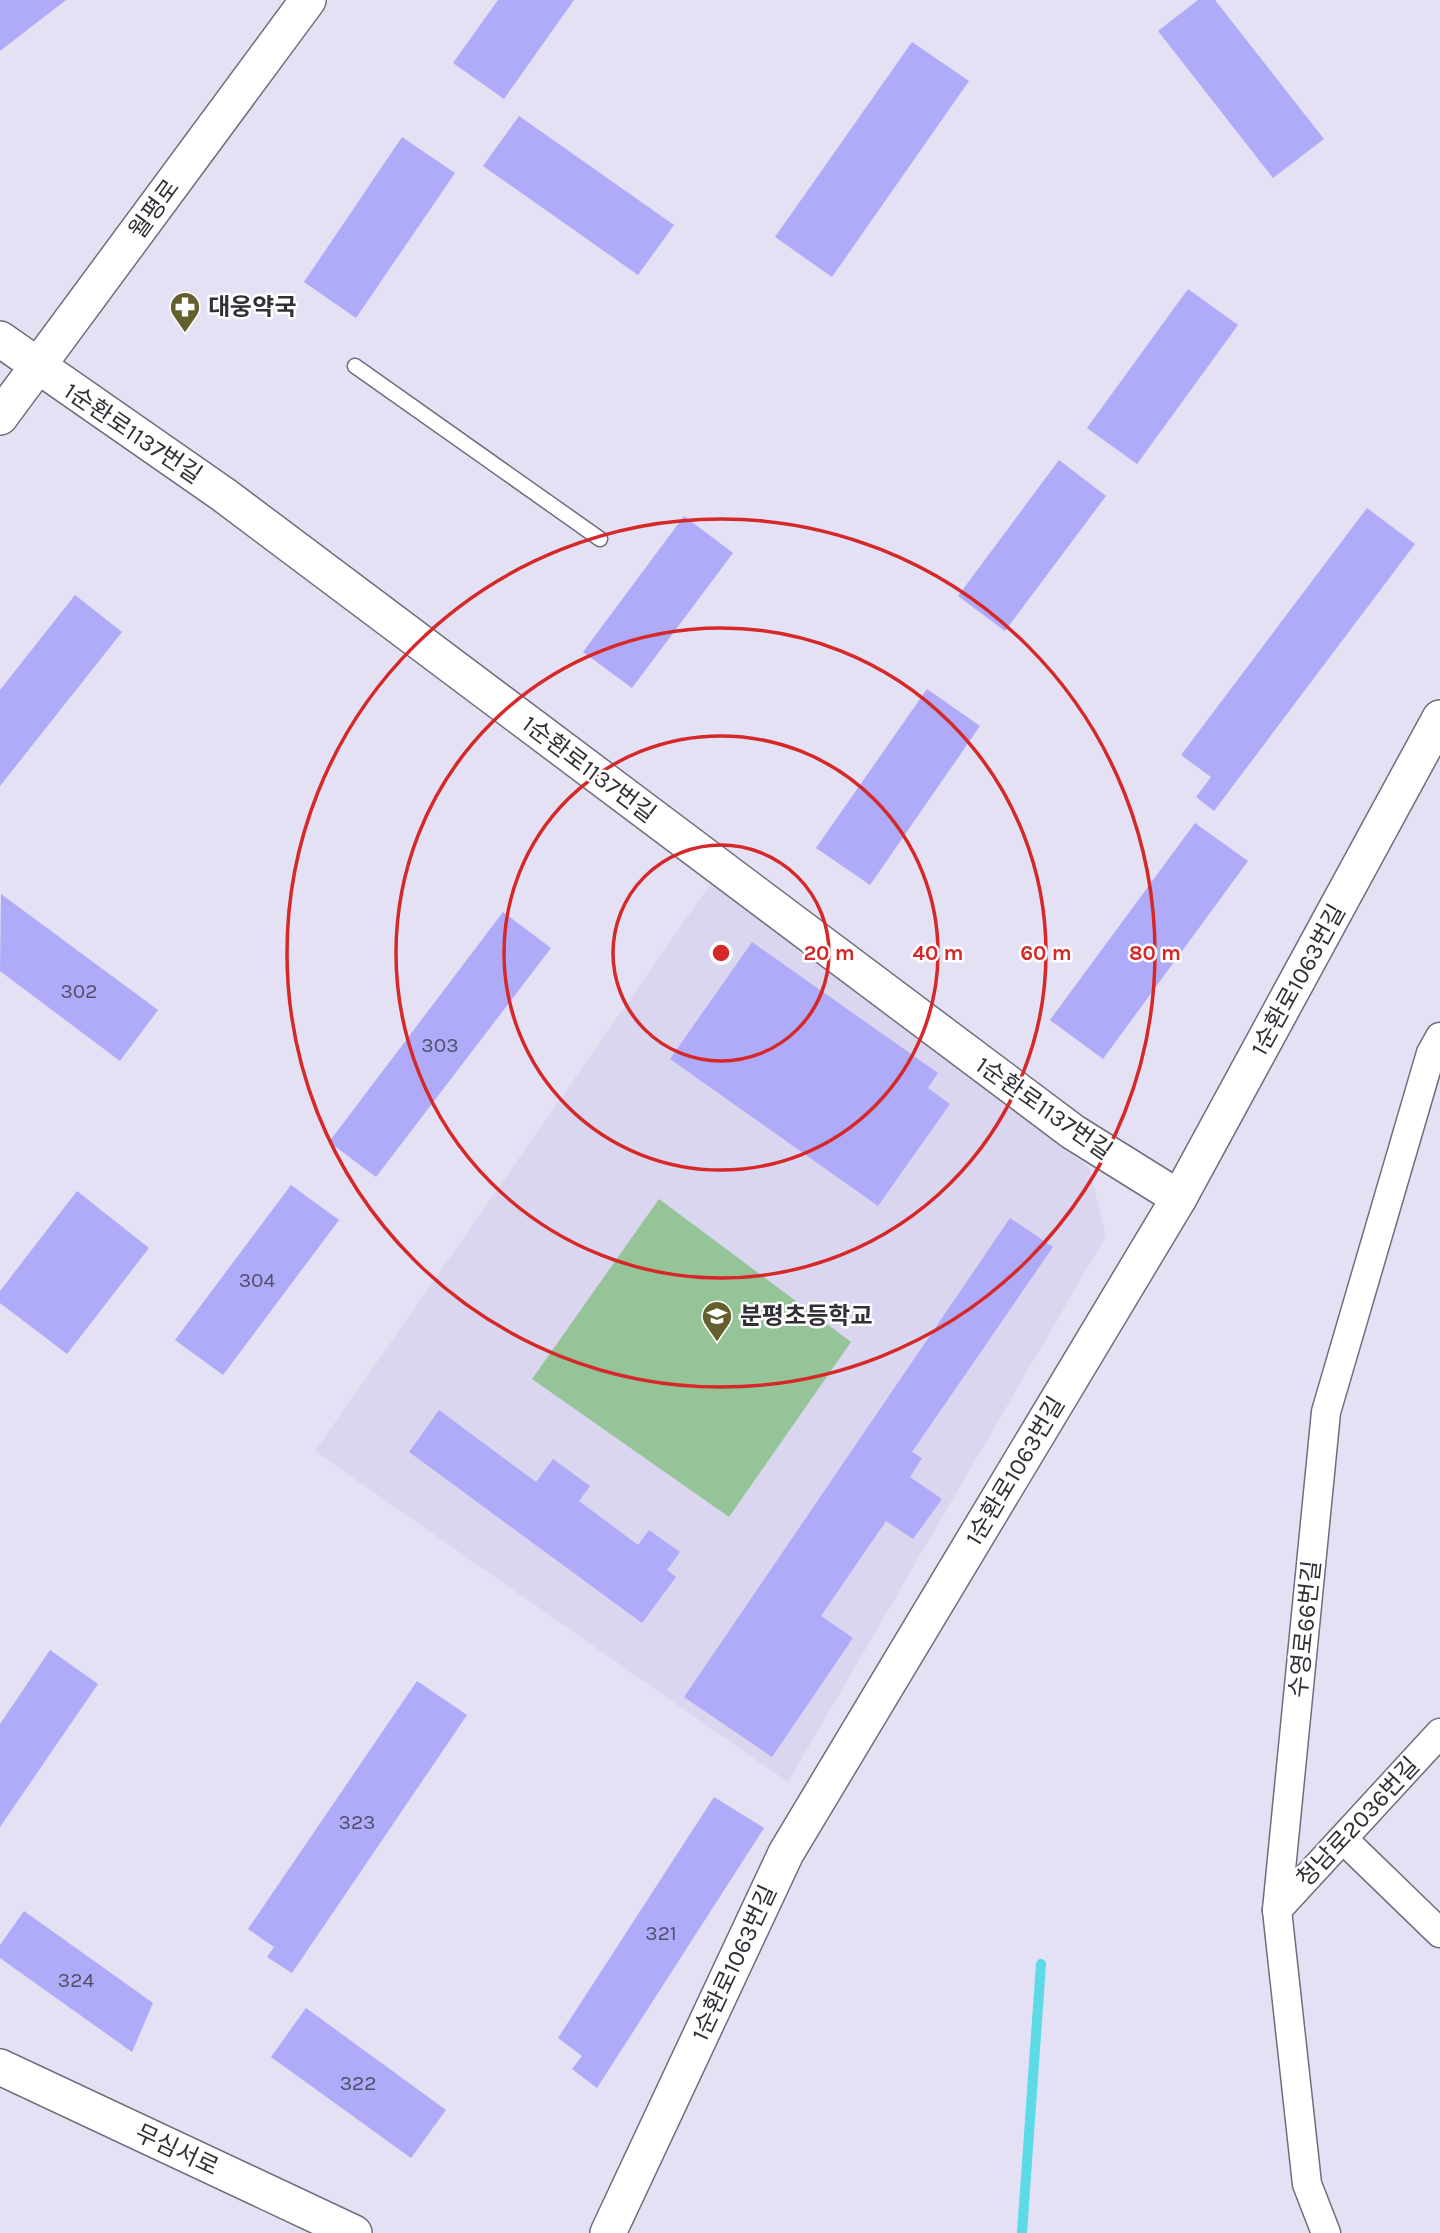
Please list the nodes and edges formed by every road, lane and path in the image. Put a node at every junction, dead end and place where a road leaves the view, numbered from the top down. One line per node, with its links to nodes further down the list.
1 (308, 0): 4 (street, 월평로)
2 (0, 339): 4 (street, 1순환로1137번길)
3 (355, 366): 6 (lane)
4 (37, 367): 5 (street, 월평로); 9 (street, 1순환로1137번길)
5 (0, 417)
6 (600, 539)
7 (1440, 718): 9 (street, 1순환로1063번길)
8 (1437, 1050): 12 (street, 수영로66번길)
9 (1179, 1198): 16 (street, 1순환로1063번길)
10 (1440, 1733): 11 (street, 청남로2036번길)
11 (1343, 1839): 12 (street, 청남로2036번길); 13 (street)
12 (1277, 1910): 17 (street, 수영로66번길)
13 (1440, 1933)
14 (0, 2067): 15 (street, 무심서로)
15 (355, 2233)
16 (608, 2233)
17 (1326, 2233)

